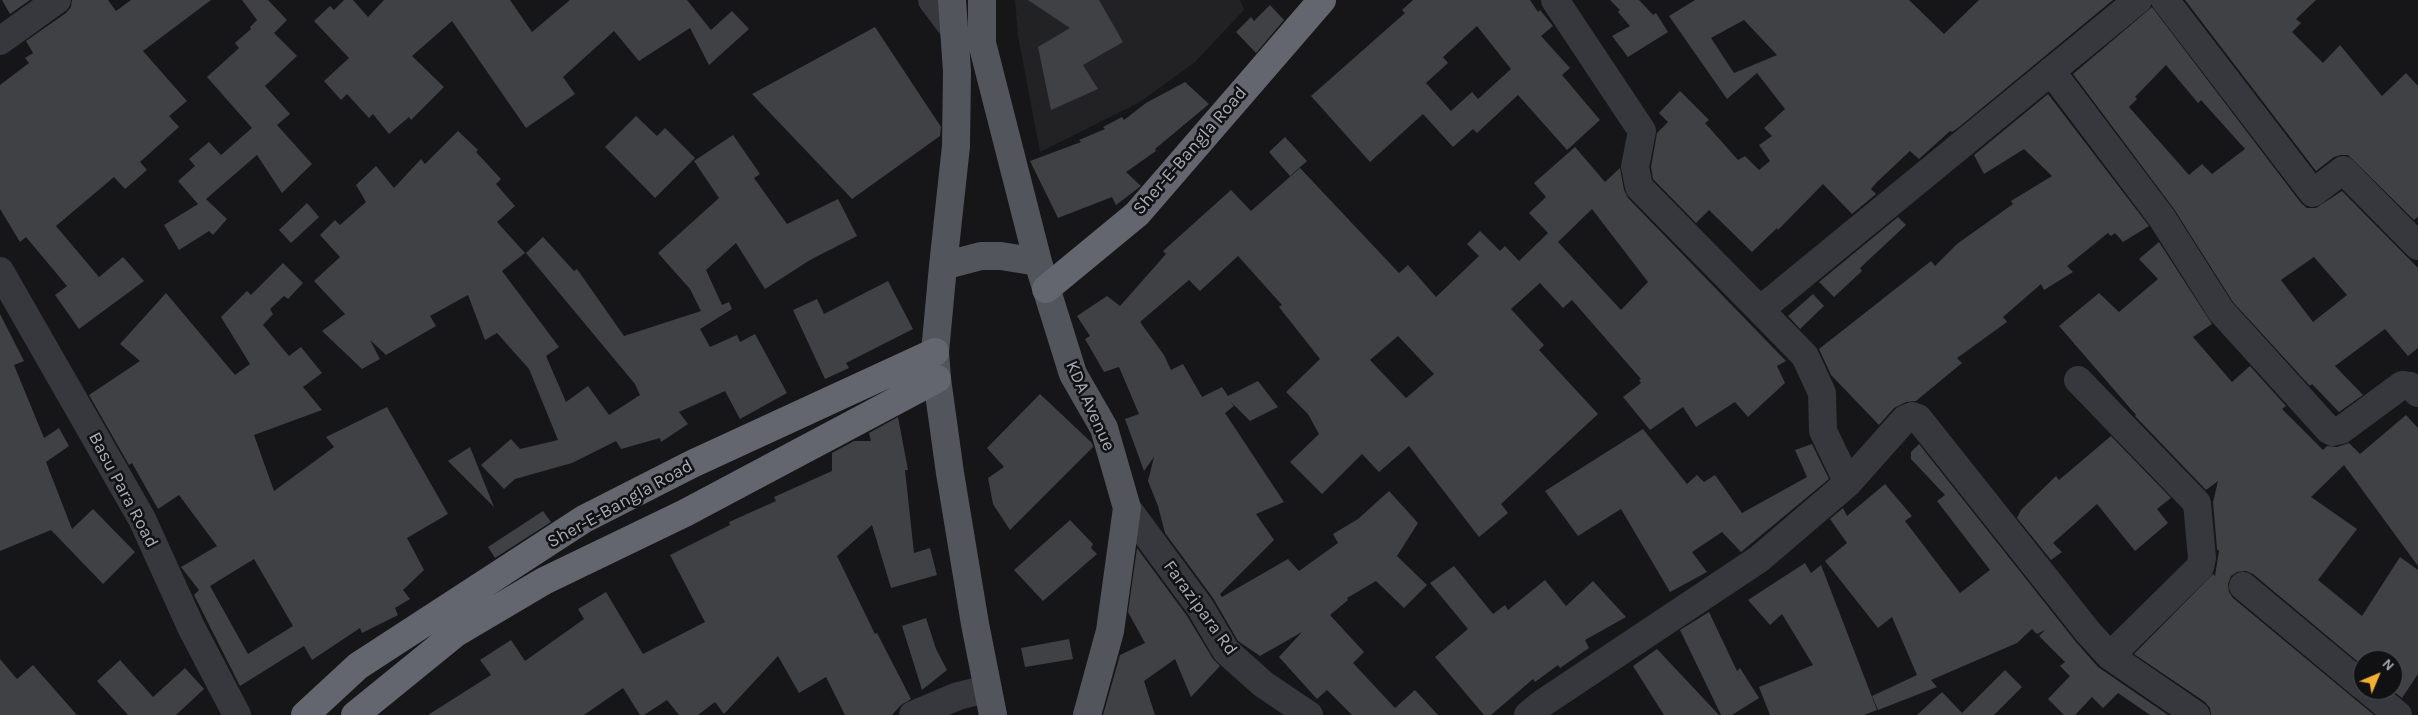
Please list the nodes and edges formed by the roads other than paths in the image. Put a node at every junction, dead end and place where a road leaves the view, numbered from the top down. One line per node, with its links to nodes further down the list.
1 (57, 0): 10 (street)
2 (932, 0): 9 (street)
3 (952, 0): 9 (main road)
4 (982, 0): 13 (main road, KDA Avenue)
5 (1322, 0): 16 (highway, Sher-E-Bangla Road)
6 (1556, 0): 17 (street)
7 (2138, 0): 11 (street)
8 (2165, 0): 12 (street)
9 (953, 28): 14 (main road)
10 (0, 41)
11 (2051, 71): 17 (street); 21 (street)
12 (2418, 246)
13 (1038, 262): 14 (main road); 16 (main road, KDA Avenue)
14 (943, 266): 18 (main road)
15 (0, 271): 29 (street, Basu Para Road)
16 (1046, 289): 23 (main road, KDA Avenue)
17 (1760, 310): 22 (street)
18 (935, 352): 19 (main road); 30 (highway, Sher-E-Bangla Road)
19 (937, 379): 27 (main road); 31 (highway, Sher-E-Bangla Road)
20 (2078, 380): 25 (street)
21 (2418, 393)
22 (1848, 483): 25 (street); 36 (street)
23 (1127, 508): 34 (main road, KDA Avenue); 35 (street, Farazipara Rd)
24 (2243, 586): 26 (street)
25 (2110, 656): 37 (street)
26 (2353, 678)
27 (987, 689): 32 (street); 33 (main road)
28 (2380, 700): 38 (street)
29 (237, 715)
30 (305, 715)
31 (355, 715)
32 (913, 715)
33 (993, 715)
34 (1087, 715)
35 (1309, 715)
36 (1528, 715)
37 (2196, 715)
38 (2398, 715)

